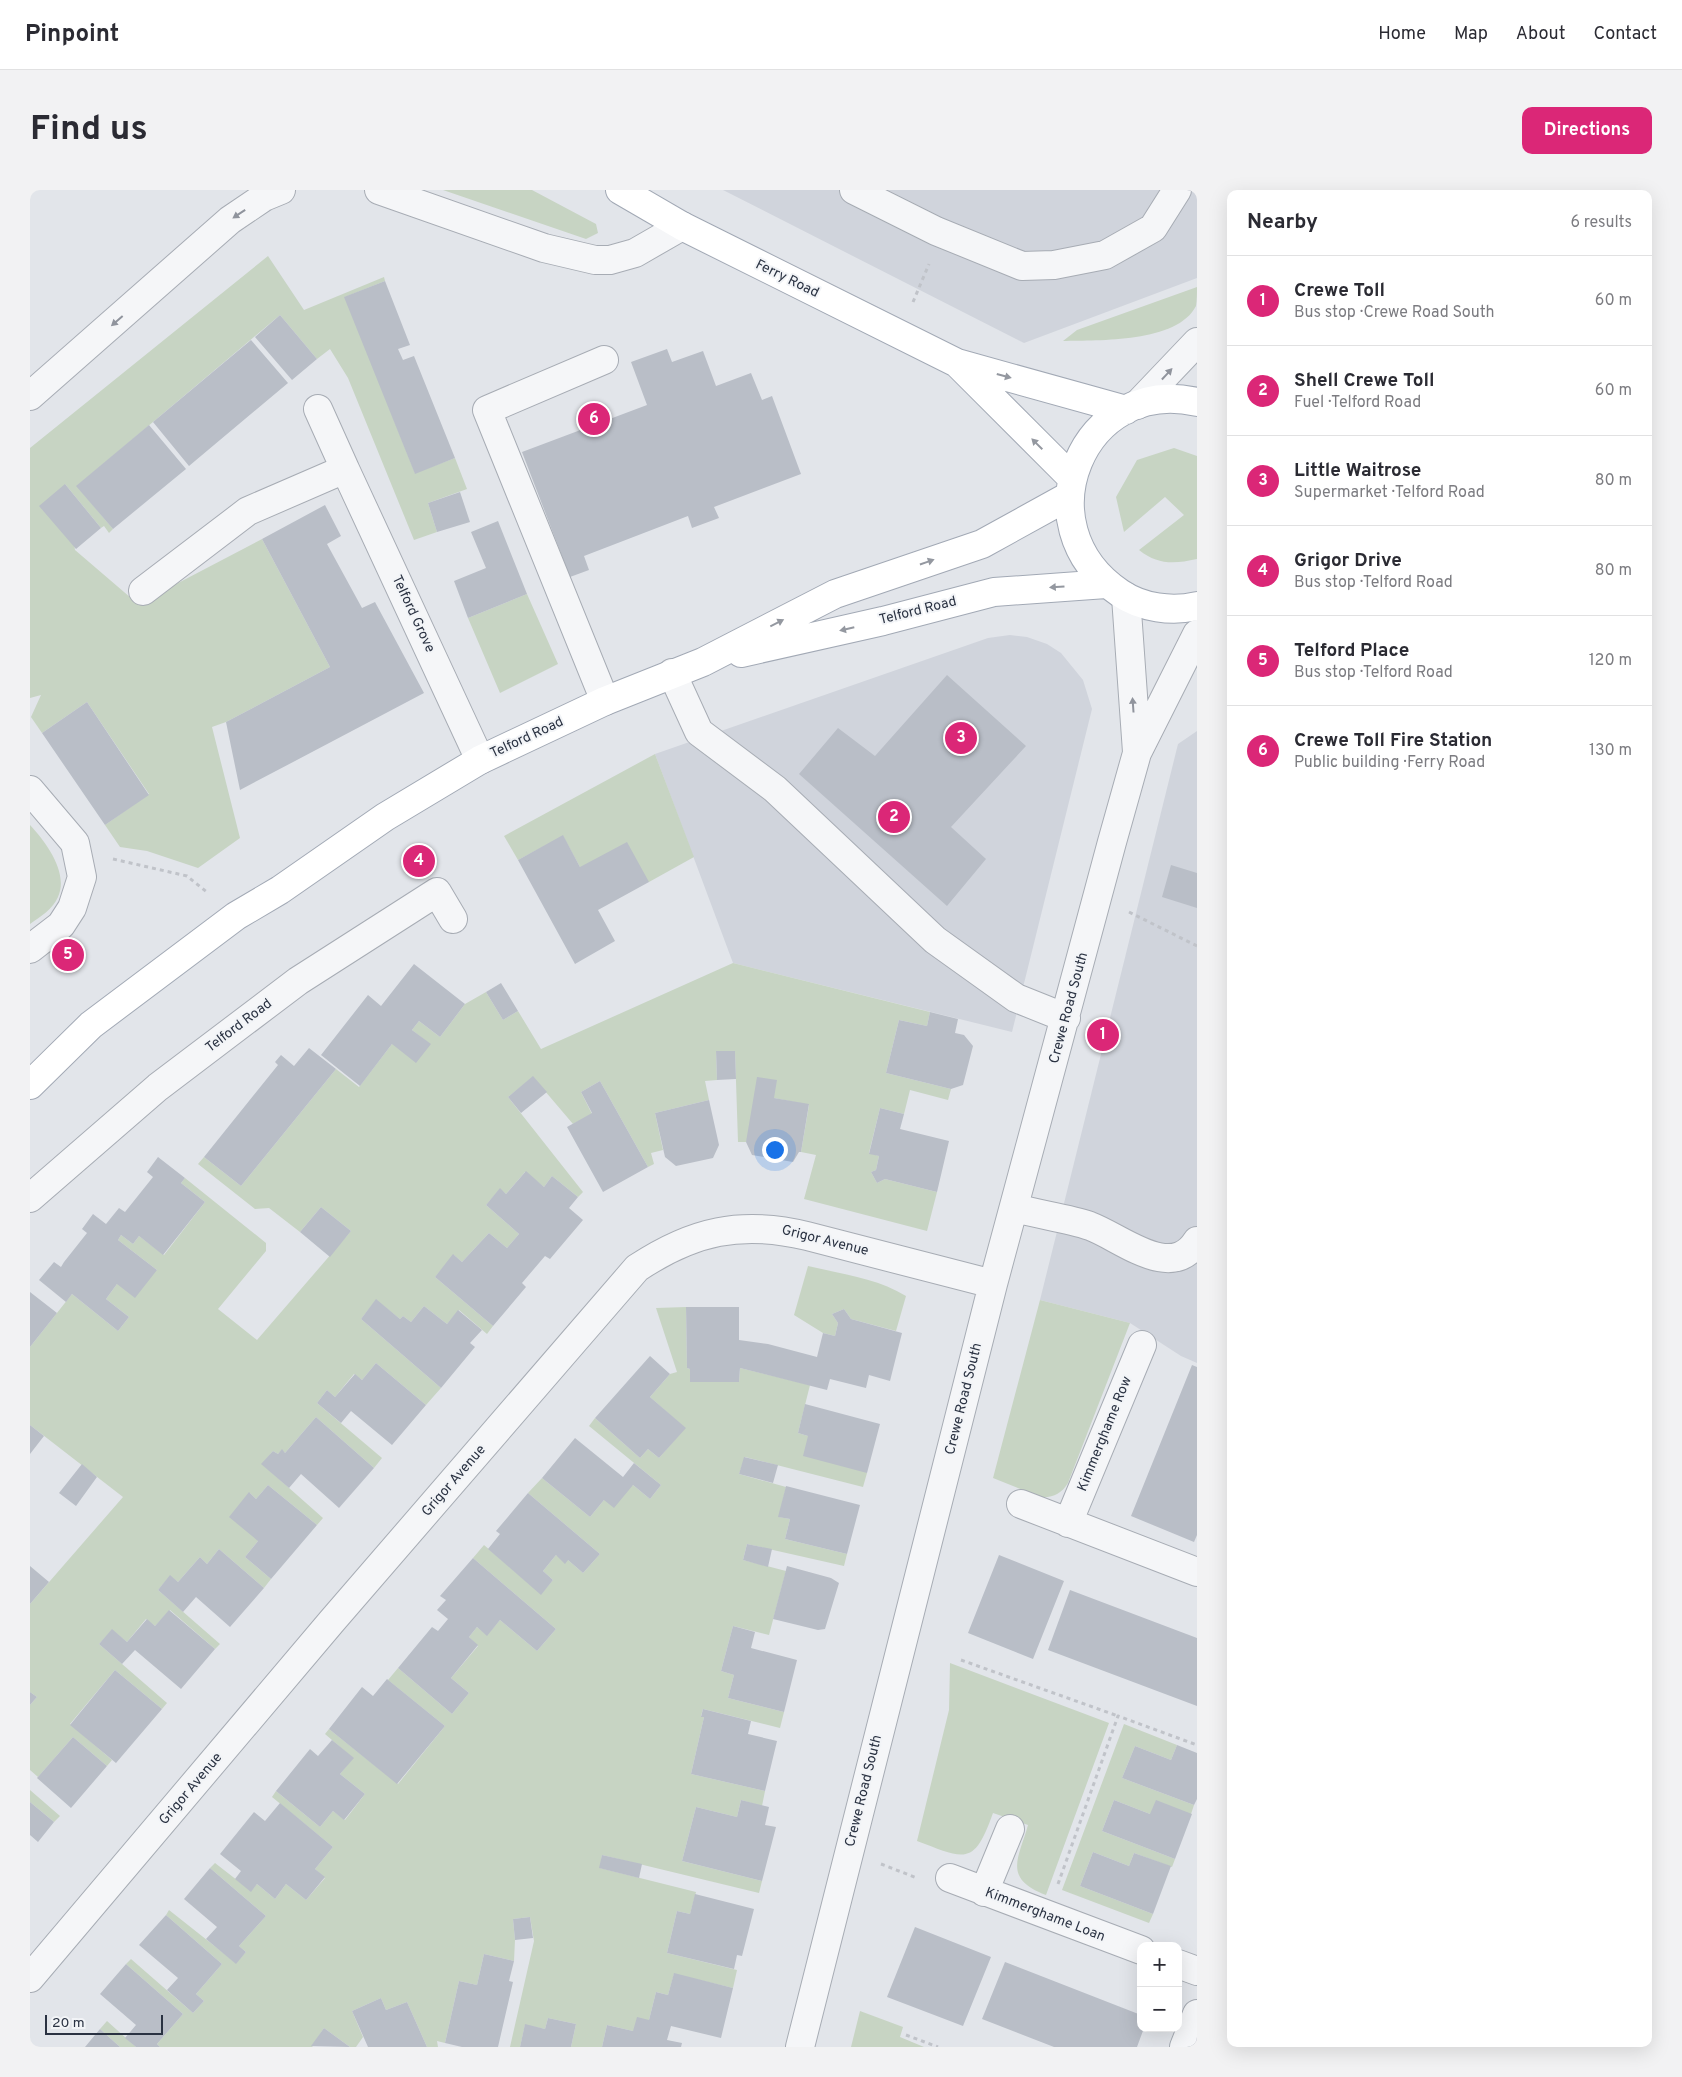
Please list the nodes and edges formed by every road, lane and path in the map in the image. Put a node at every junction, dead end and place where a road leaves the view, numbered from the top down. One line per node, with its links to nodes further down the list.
1 (281, 190): 10 (street, one-way to 10)
2 (379, 190): 6 (street)
3 (620, 190): 6 (main road, Ferry Road)
4 (854, 190): 5 (street)
5 (1177, 190)
6 (682, 226): 9 (main road, Ferry Road)
7 (1197, 342): 12 (street, one-way to 7)
8 (604, 360): 22 (street)
9 (957, 363): 12 (main road, Ferry Road, one-way to 12); 15 (main road, Ferry Road, one-way to 9)
10 (30, 396)
11 (1197, 402): 12 (main road)
12 (1132, 408): 15 (main road)
13 (318, 409): 14 (street, Telford Grove)
14 (345, 469): 17 (street); 24 (street, Telford Grove)
15 (1070, 487): 16 (main road); 20 (main road, Telford Road, one-way to 15)
16 (1116, 590): 18 (main road); 20 (main road, Telford Road, one-way to 20); 23 (street, Crewe Road South, one-way to 16)
17 (143, 591)
18 (1197, 606)
19 (1197, 634): 23 (street, Crewe Road South)
20 (703, 662): 21 (main road, Telford Road)
21 (672, 673): 22 (main road, Telford Road); 32 (street)
22 (605, 701): 24 (main road, Telford Road)
23 (1137, 754): 32 (street, Crewe Road South)
24 (480, 760): 28 (main road, Telford Road)
25 (30, 790): 26 (street)
26 (80, 857): 28 (path); 31 (street)
27 (1131, 904): 30 (path)
28 (236, 916): 33 (main road, Telford Road)
29 (453, 919): 34 (street, Telford Road)
30 (1197, 946)
31 (30, 950)
32 (1066, 1018): 35 (street, Crewe Road South)
33 (30, 1085)
34 (30, 1198)
35 (1015, 1208): 36 (street); 37 (street, Crewe Road South)
36 (1197, 1241)
37 (994, 1284): 46 (street, Crewe Road South); 53 (street, Grigor Avenue)
38 (1142, 1345): 40 (street, Kimmerghame Row)
39 (1021, 1504): 40 (street)
40 (1068, 1523): 41 (street)
41 (1197, 1572)
42 (961, 1660): 43 (path)
43 (1118, 1716): 44 (path); 49 (path)
44 (1197, 1745)
45 (1010, 1829): 48 (street)
46 (849, 1851): 47 (path); 58 (street, Crewe Road South)
47 (950, 1878): 48 (street, Kimmerghame Loan)
48 (984, 1892): 49 (street, Kimmerghame Loan)
49 (1047, 1916): 50 (street, Kimmerghame Loan)
50 (1137, 1949)
51 (1182, 1965): 52 (street)
52 (1197, 1971)
53 (30, 1978)
54 (1197, 2014): 60 (street)
55 (919, 2033): 57 (path)
56 (906, 2035): 57 (path)
57 (917, 2039): 59 (path)
58 (800, 2047)
59 (938, 2047)
60 (1184, 2047)

